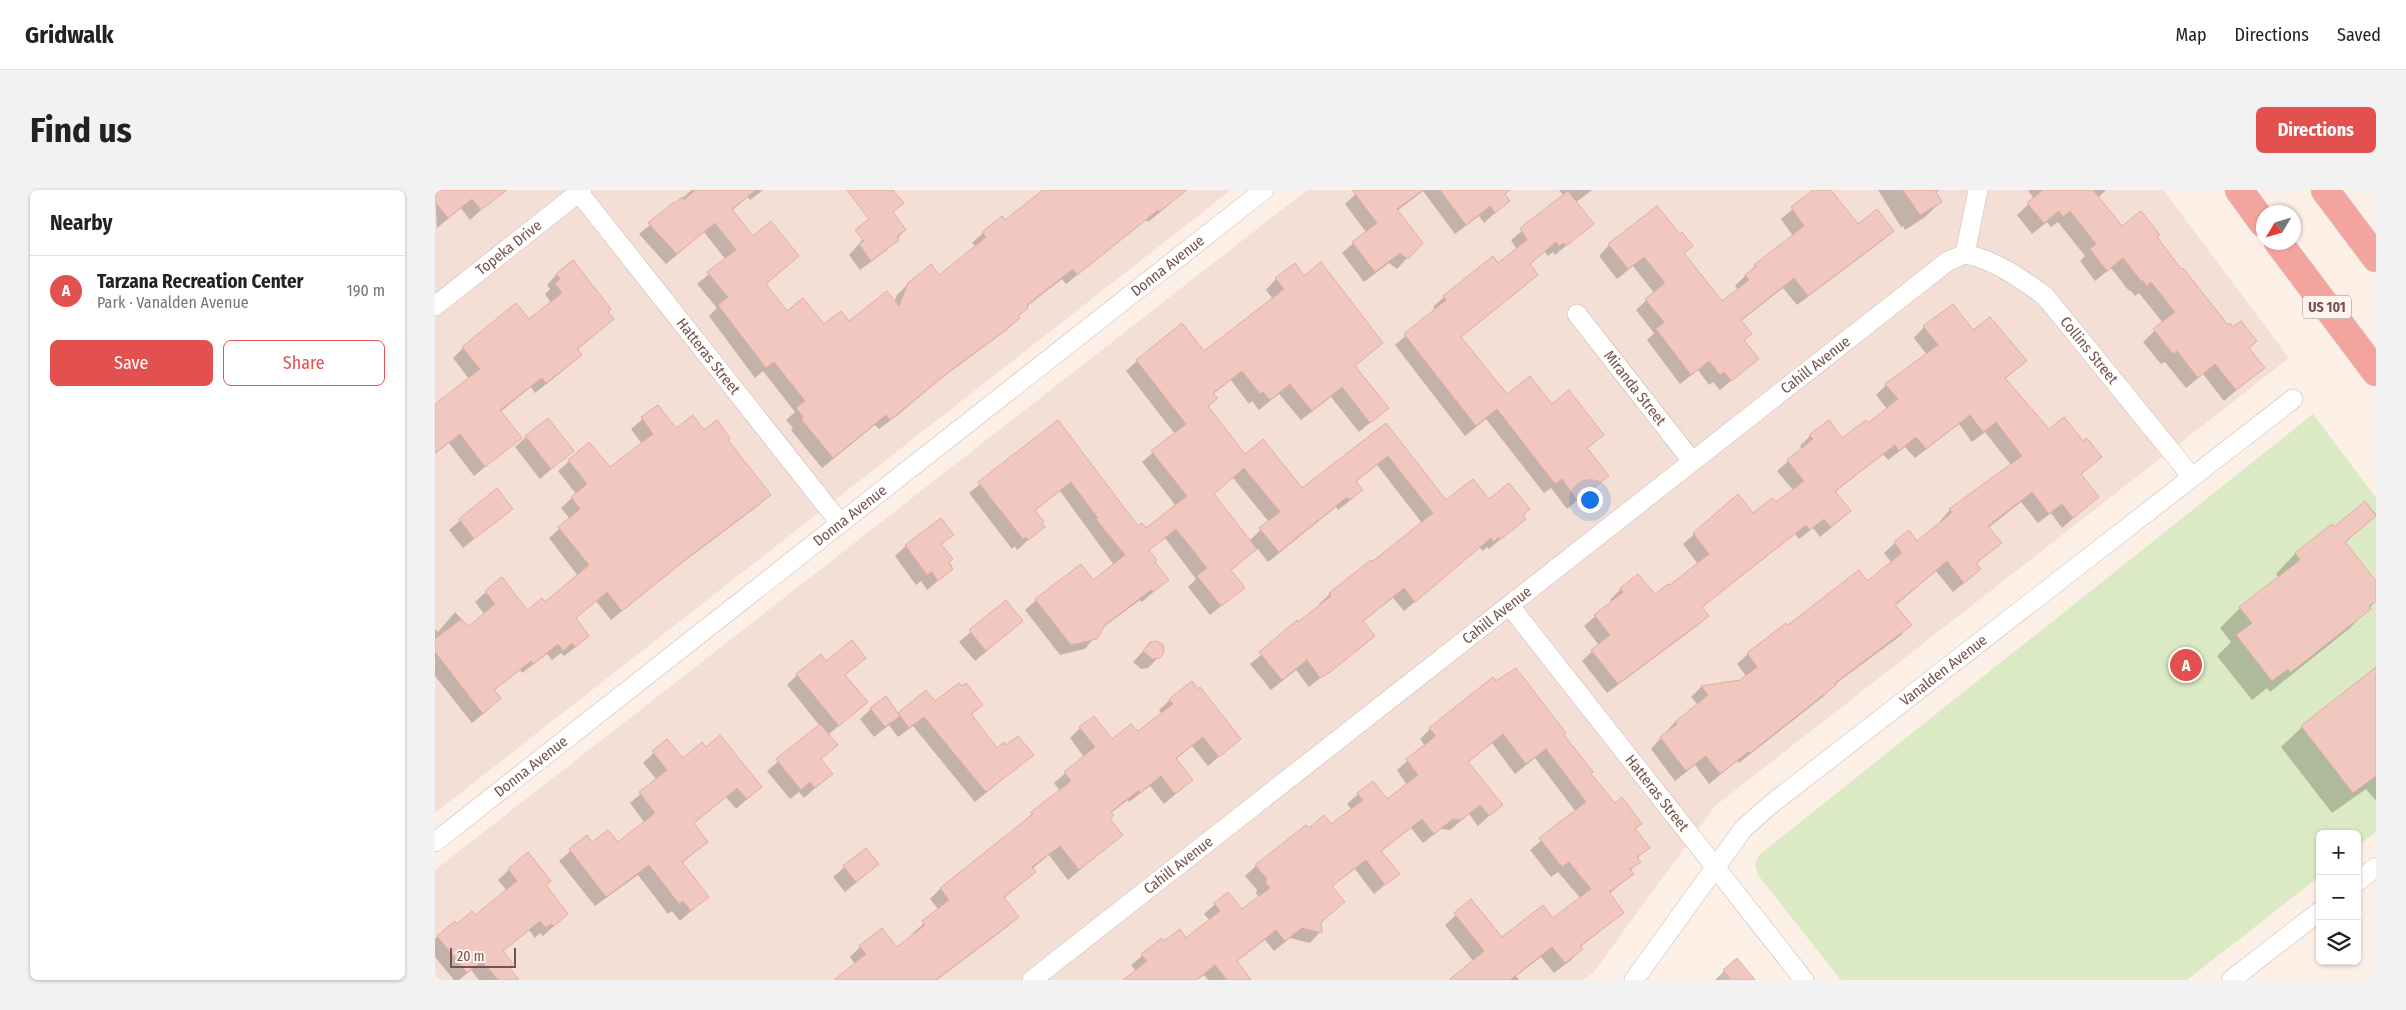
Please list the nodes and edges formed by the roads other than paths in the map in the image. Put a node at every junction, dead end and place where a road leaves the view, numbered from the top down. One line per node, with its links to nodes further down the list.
1 (1264, 190): 16 (street, Donna Avenue)
2 (1978, 190): 8 (street)
3 (2239, 190): 6 (highway)
4 (2325, 190): 9 (highway)
5 (579, 191): 10 (street, Topeka Drive); 16 (street, Hatteras Street)
6 (2256, 213)
7 (2285, 250): 12 (highway, US 101)
8 (1965, 254): 14 (street, Cahill Avenue); 15 (street, Collins Street)
9 (2376, 258)
10 (435, 306)
11 (1577, 314): 14 (street, Miranda Street)
12 (2376, 372)
13 (2293, 399): 15 (street, Vanalden Avenue)
14 (1692, 461): 17 (street, Cahill Avenue)
15 (2192, 477): 19 (street, Vanalden Avenue)
16 (840, 524): 18 (street, Donna Avenue)
17 (1510, 606): 19 (street, Hatteras Street); 23 (street, Cahill Avenue)
18 (435, 842)
19 (1715, 868): 24 (street, Vanalden Avenue); 25 (street, Hatteras Street)
20 (2376, 868): 21 (street)
21 (2361, 879)
22 (2316, 914): 26 (street)
23 (1032, 980)
24 (1634, 980)
25 (1804, 980)
26 (2231, 980)

